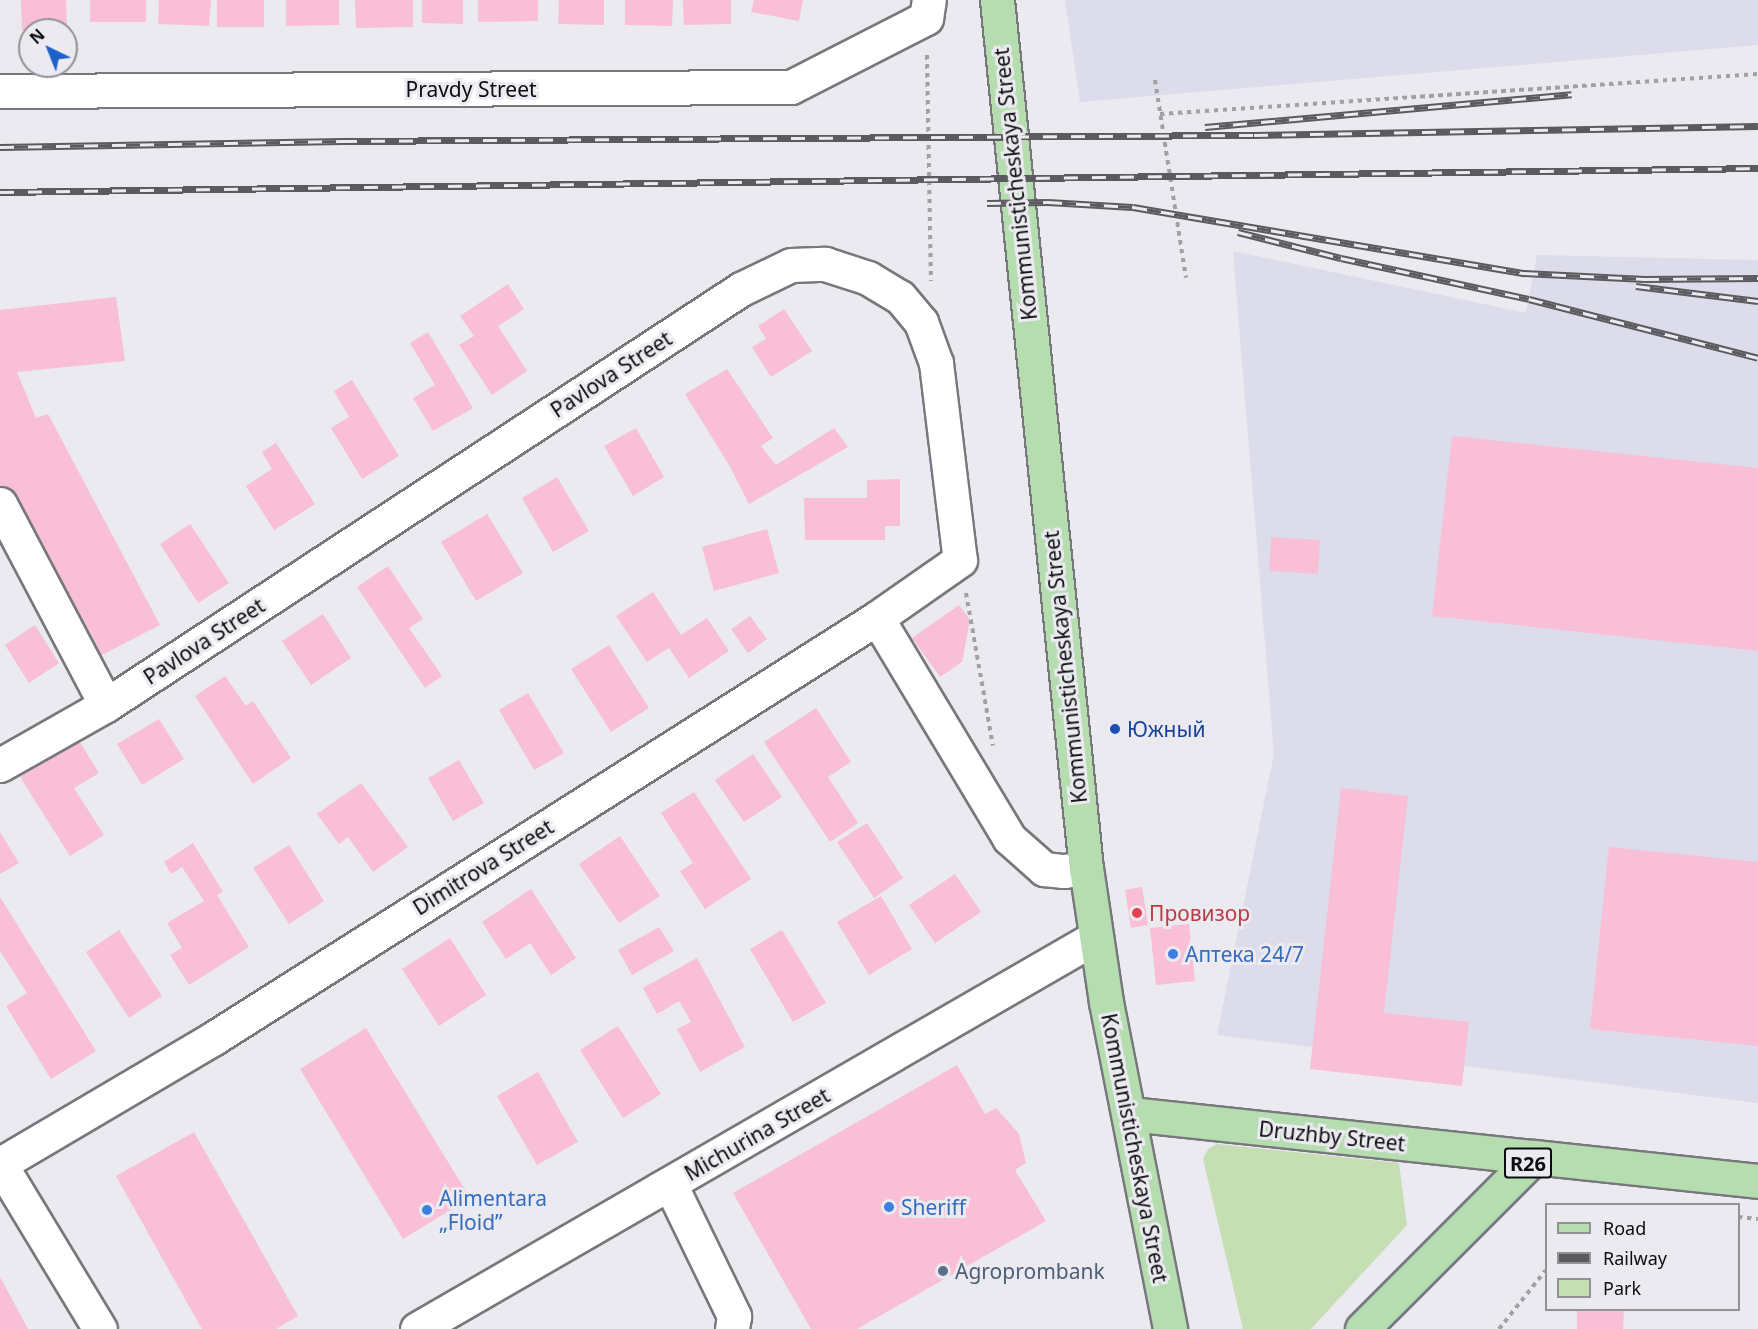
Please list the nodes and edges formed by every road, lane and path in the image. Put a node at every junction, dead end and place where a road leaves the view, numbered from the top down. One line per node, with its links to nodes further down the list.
1 (997, 0): 15 (main road, Kommunisticheskaya Street)
2 (927, 9): 5 (street, Pravdy Street); 8 (path)
3 (1758, 74): 6 (path)
4 (1155, 80): 6 (path)
5 (0, 91)
6 (1160, 114): 7 (path)
7 (1186, 278)
8 (921, 322): 10 (street, Pavlova Street); 12 (street, Pavlova Street)
9 (0, 504): 12 (street)
10 (960, 560): 11 (street, Dimitrova Street); 13 (path)
11 (877, 618): 15 (street); 19 (street, Dimitrova Street)
12 (106, 705): 14 (street, Pavlova Street)
13 (995, 757)
14 (0, 765)
15 (1086, 868): 16 (main road, Kommunisticheskaya Street)
16 (1096, 937): 17 (main road, Kommunisticheskaya Street); 21 (street, Michurina Street)
17 (1130, 1114): 18 (main road, Druzhby Street); 28 (main road, Kommunisticheskaya Street)
18 (1534, 1157): 20 (main road, Druzhby Street / R26); 29 (main road, R26)
19 (0, 1164): 25 (street)
20 (1758, 1180)
21 (670, 1184): 26 (street, Michurina Street); 27 (street)
22 (1740, 1216): 23 (path)
23 (1758, 1219)
24 (1545, 1271): 30 (path)
25 (100, 1329)
26 (417, 1329)
27 (732, 1329)
28 (1170, 1329)
29 (1362, 1329)
30 (1499, 1329)

